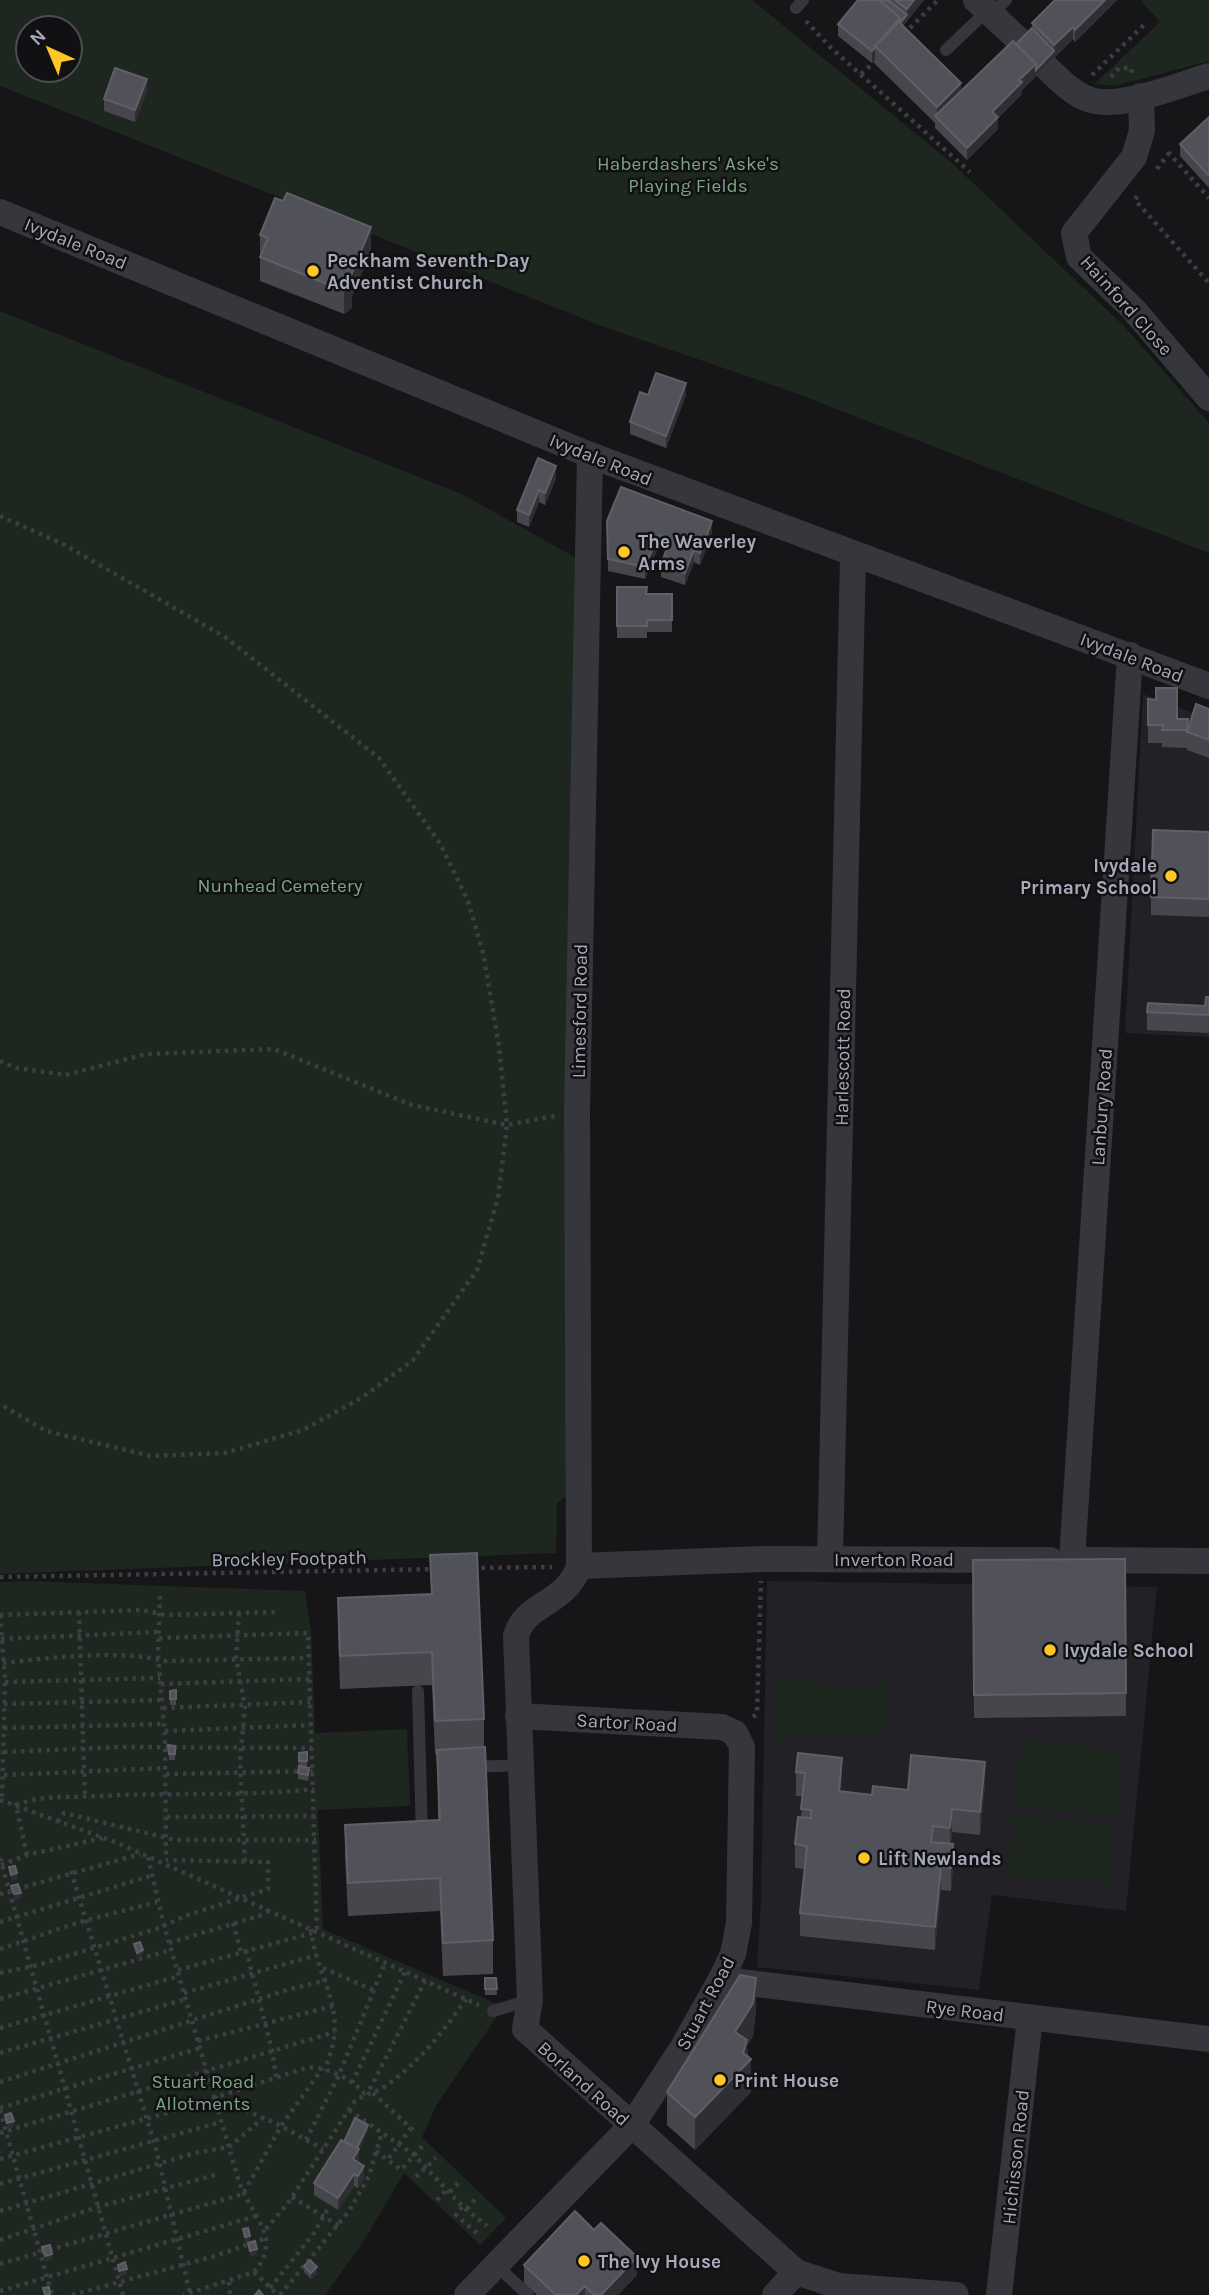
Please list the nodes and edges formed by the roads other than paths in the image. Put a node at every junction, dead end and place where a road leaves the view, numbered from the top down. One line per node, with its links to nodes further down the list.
1 (991, 6): 2 (street); 3 (lane)
2 (1023, 44)
3 (946, 50)
4 (1045, 66): 6 (street)
5 (1209, 75): 6 (street)
6 (1141, 96): 8 (street, Hainford Close)
7 (0, 212): 9 (street, Ivydale Road)
8 (1209, 398)
9 (590, 455): 10 (street, Ivydale Road); 16 (street, Limesford Road)
10 (853, 556): 11 (street, Ivydale Road); 13 (street, Harlescott Road)
11 (1130, 655): 12 (street, Ivydale Road); 14 (street, Lanbury Road)
12 (1209, 686)
13 (830, 1559): 14 (street, Inverton Road); 16 (street, Inverton Road)
14 (1072, 1560): 15 (street, Inverton Road)
15 (1209, 1562)
16 (579, 1566): 18 (street, Borland Road)
17 (418, 1691): 22 (lane)
18 (518, 1716): 19 (street, Sartor Road); 20 (street, Borland Road)
19 (735, 1733): 23 (street, Stuart Road)
20 (520, 1765): 21 (lane); 24 (street, Borland Road)
21 (457, 1767)
22 (423, 1847)
23 (722, 1977): 26 (street, Rye Road); 28 (street, Stuart Road)
24 (530, 2000): 25 (lane); 28 (street, Borland Road)
25 (493, 2011)
26 (1030, 2018): 27 (street, Rye Road); 35 (street, Hichisson Road)
27 (1209, 2039)
28 (632, 2125): 29 (street, Stuart Road); 30 (street, Borland Road)
29 (496, 2265): 31 (street, Stuart Road); 32 (lane)
30 (796, 2272): 33 (street); 34 (street, Borland Road)
31 (467, 2295)
32 (528, 2295)
33 (775, 2295)
34 (956, 2295)
35 (999, 2295)

